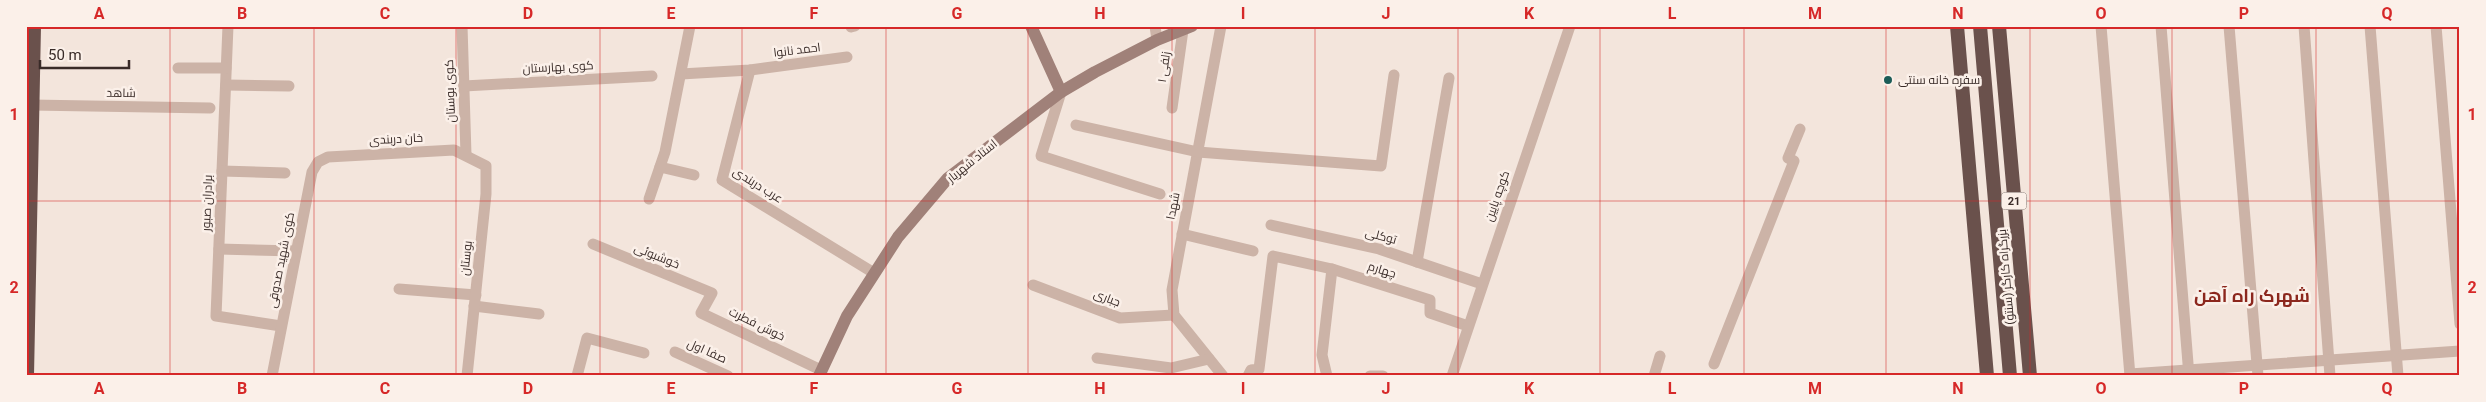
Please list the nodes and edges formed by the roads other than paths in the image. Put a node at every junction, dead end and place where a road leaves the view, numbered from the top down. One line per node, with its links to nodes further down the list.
1 (34, 26): 34 (highway)
2 (228, 26): 24 (street, برادران صبور)
3 (462, 26): 32 (street, کوی بوستان)
4 (690, 26): 26 (street)
5 (851, 26): 6 (street)
6 (855, 26)
7 (1031, 26): 33 (main road)
8 (1155, 26): 21 (street)
9 (1221, 26): 39 (street, شهدا)
10 (1570, 26): 57 (street, کوچه پایین)
11 (1957, 26): 92 (highway)
12 (1980, 26): 93 (highway, بزرگراه کارگر (سنتو) / 21)
13 (1999, 26): 94 (highway, بزرگراه کارگر (سنتو) / 21)
14 (2101, 26): 79 (street)
15 (2161, 26): 77 (street)
16 (2229, 26): 76 (street)
17 (2304, 26): 74 (street)
18 (2370, 26): 70 (street)
19 (2436, 26): 64 (street)
20 (1188, 28): 21 (main road, استاد شهریار); 36 (street, زلفی ۱)
21 (1157, 40): 33 (main road, استاد شهریار)
22 (847, 58): 25 (street, احمد نانوا)
23 (178, 68): 24 (street)
24 (226, 68): 30 (street, برادران صبور)
25 (750, 70): 26 (street, احمد نانوا); 56 (street, عرب دربندی)
26 (681, 74): 42 (street)
27 (1394, 75): 39 (street)
28 (652, 76): 32 (street, کوی بهارستان)
29 (1449, 78): 54 (street)
30 (226, 85): 31 (street); 43 (street, برادران صبور)
31 (289, 86)
32 (464, 86): 40 (street, کوی بوستان)
33 (1061, 92): 46 (street); 56 (main road, استاد شهریار)
34 (31, 105): 35 (street, شاهد); 80 (highway)
35 (210, 108)
36 (1172, 108)
37 (1076, 125): 39 (street)
38 (1800, 129): 75 (street)
39 (1198, 152): 49 (street, شهدا)
40 (466, 155): 41 (street, خان دربندی); 61 (street, بوستان)
41 (328, 157): 52 (street, کوی شهید صدوقی)
42 (660, 167): 45 (street); 47 (street)
43 (222, 171): 44 (street); 51 (street, برادران صبور)
44 (285, 173)
45 (694, 175)
46 (1160, 194)
47 (649, 199)
48 (1271, 225): 54 (street, توکلی)
49 (1182, 234): 53 (street); 63 (street, شهدا)
50 (593, 244): 60 (street, خوشبوئی)
51 (219, 249): 52 (street); 65 (street, برادران صبور)
52 (296, 251): 65 (street, کوی شهید صدوقی)
53 (1253, 251)
54 (1417, 262): 57 (street, توکلی)
55 (1332, 268): 66 (street, چهارم); 86 (street, چهارم); 87 (street)
56 (874, 273): 78 (main road, استاد شهریار)
57 (1482, 284): 66 (street, کوچه پایین)
58 (1033, 285): 63 (street, جباری)
59 (399, 289): 61 (street)
60 (712, 293): 78 (street, خوش فطرت)
61 (475, 301): 62 (street); 82 (street, بوستان)
62 (539, 314)
63 (1174, 315): 73 (street)
64 (2460, 324)
65 (282, 326): 81 (street, کوی شهید صدوقی)
66 (1468, 326): 90 (street, کوچه پایین)
67 (2460, 351): 70 (street)
68 (675, 352): 84 (street, صفا اول)
69 (644, 353): 83 (street)
70 (2396, 355): 74 (street); 96 (street)
71 (1660, 356): 91 (street)
72 (1097, 358): 73 (street)
73 (1210, 358): 85 (street)
74 (2329, 360): 76 (street); 95 (street)
75 (1714, 364)
76 (2258, 370): 77 (street)
77 (2189, 373): 79 (street)
78 (820, 374)
79 (2130, 375)
80 (27, 376)
81 (272, 376)
82 (467, 376)
83 (577, 376)
84 (728, 376)
85 (1224, 376)
86 (1248, 376)
87 (1328, 376)
88 (1370, 376): 89 (street)
89 (1383, 376)
90 (1452, 376)
91 (1654, 376)
92 (1987, 376)
93 (2010, 376)
94 (2030, 376)
95 (2330, 376)
96 (2398, 376)

